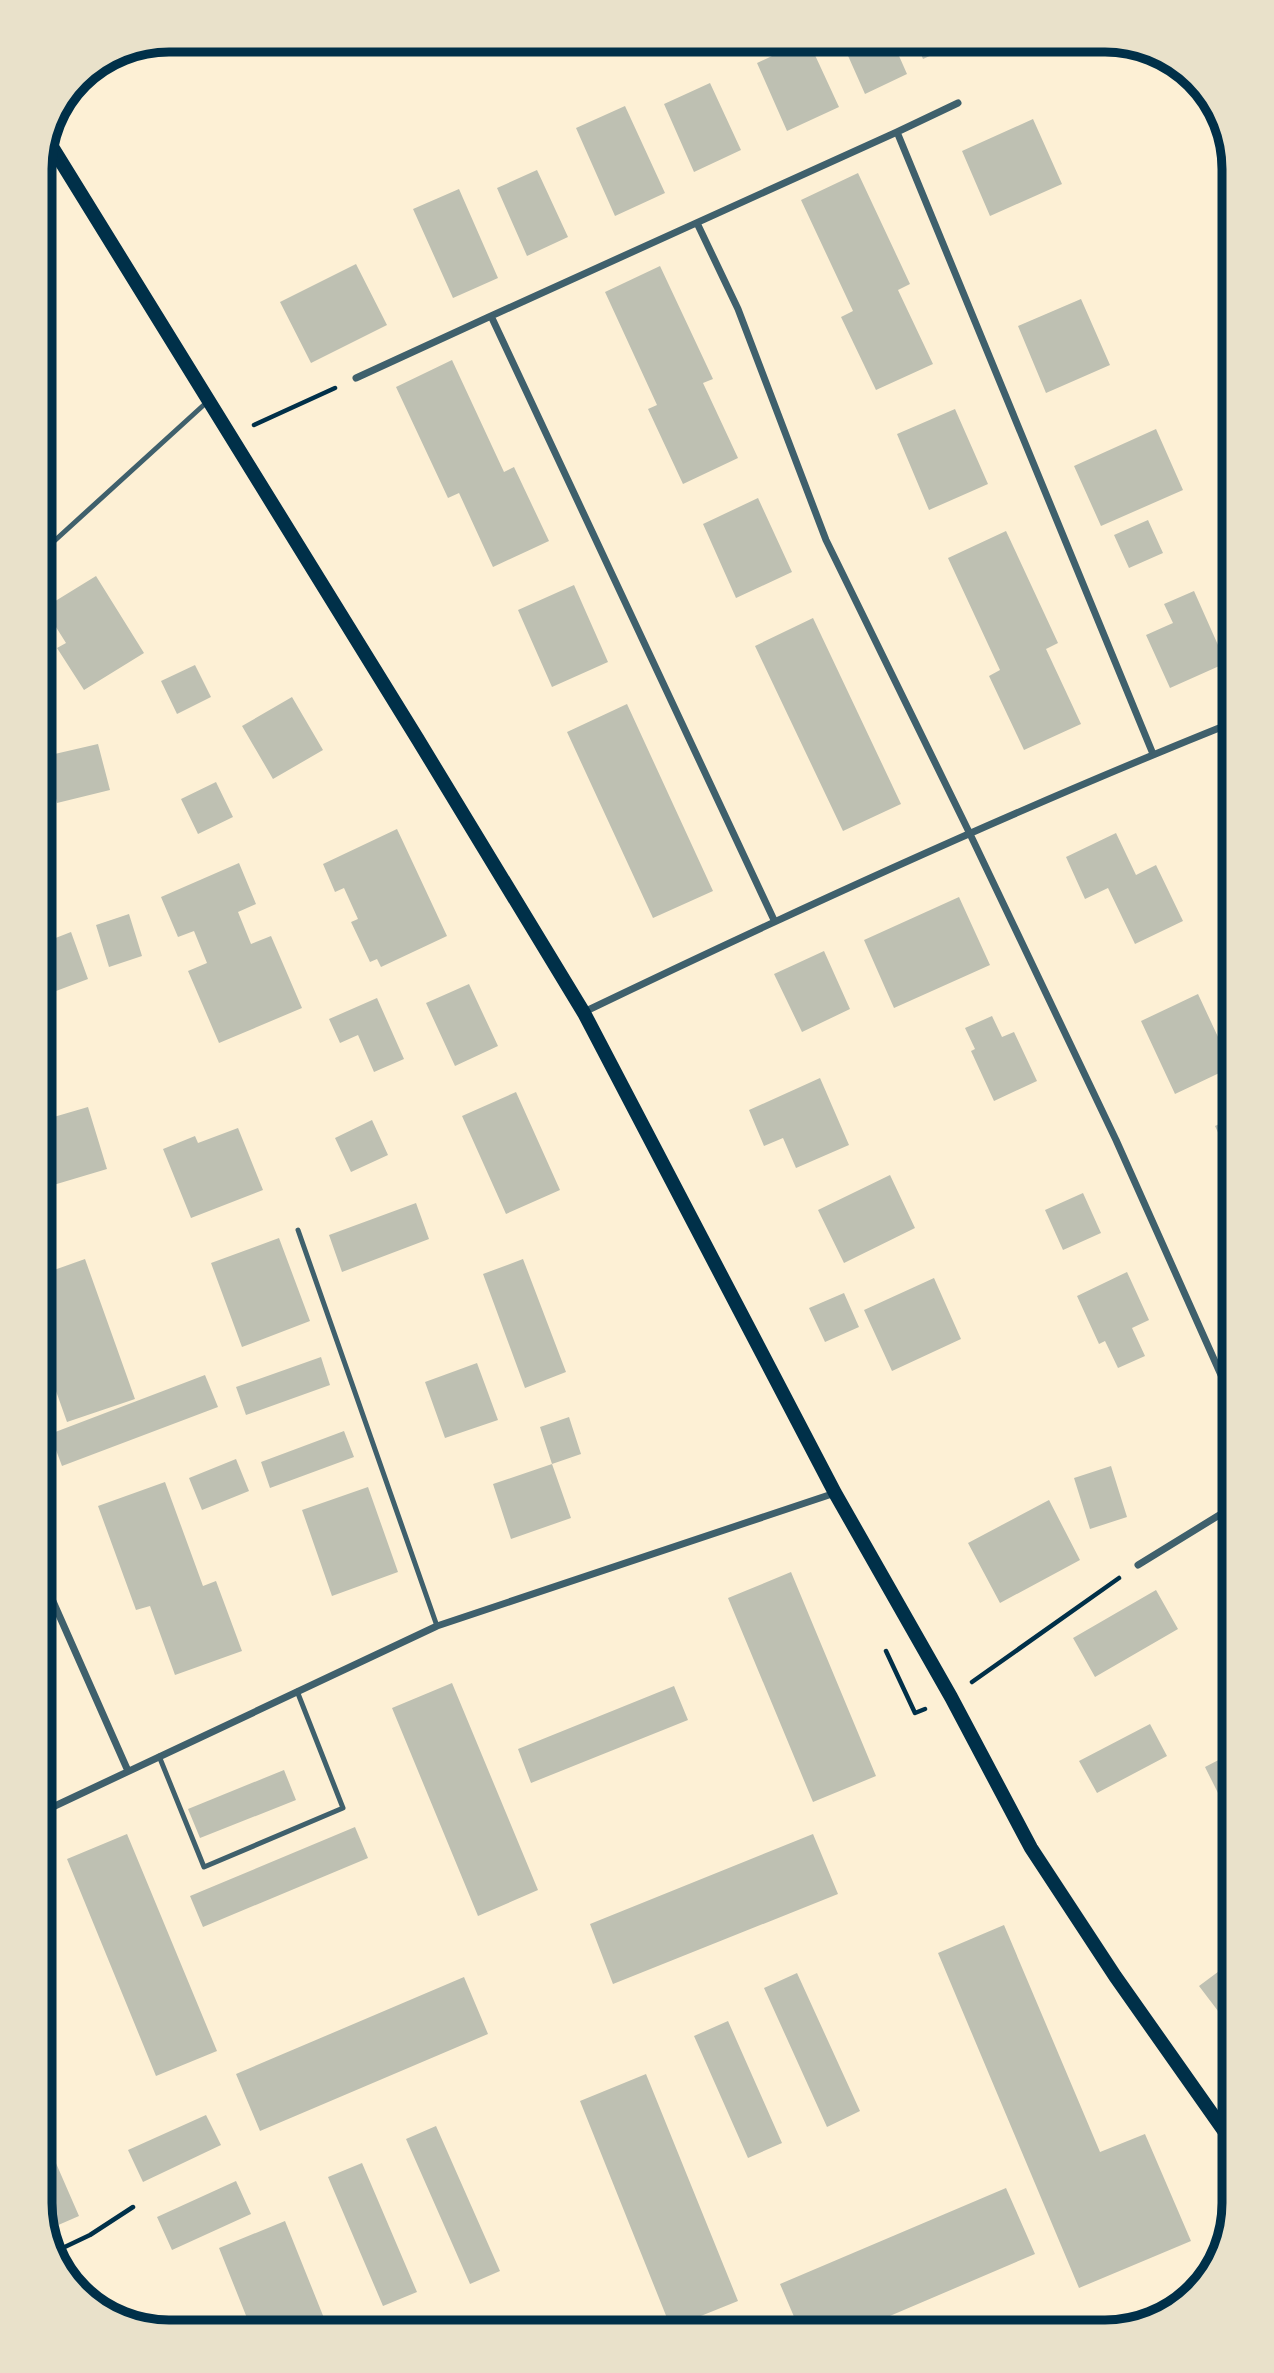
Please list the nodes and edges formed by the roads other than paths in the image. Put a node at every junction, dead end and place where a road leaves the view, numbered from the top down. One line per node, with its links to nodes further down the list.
1 (958, 103): 2 (street)
2 (897, 132): 4 (street); 10 (street)
3 (54, 151): 7 (main road)
4 (697, 223): 5 (street); 11 (street)
5 (491, 316): 6 (street); 12 (street)
6 (356, 378)
7 (209, 400): 8 (lane); 13 (main road)
8 (53, 542)
9 (1222, 727): 10 (street)
10 (1153, 754): 11 (street)
11 (970, 834): 12 (street); 15 (street)
12 (774, 920): 13 (street)
13 (584, 1013): 16 (main road)
14 (298, 1230): 20 (lane)
15 (1222, 1377)
16 (835, 1493): 20 (street); 25 (main road)
17 (1222, 1513): 18 (street)
18 (1138, 1565)
19 (52, 1601): 23 (street)
20 (437, 1626): 21 (street)
21 (297, 1692): 22 (street); 22 (lane)
22 (159, 1756): 23 (street)
23 (128, 1771): 24 (street)
24 (52, 1808)
25 (1222, 2128)

